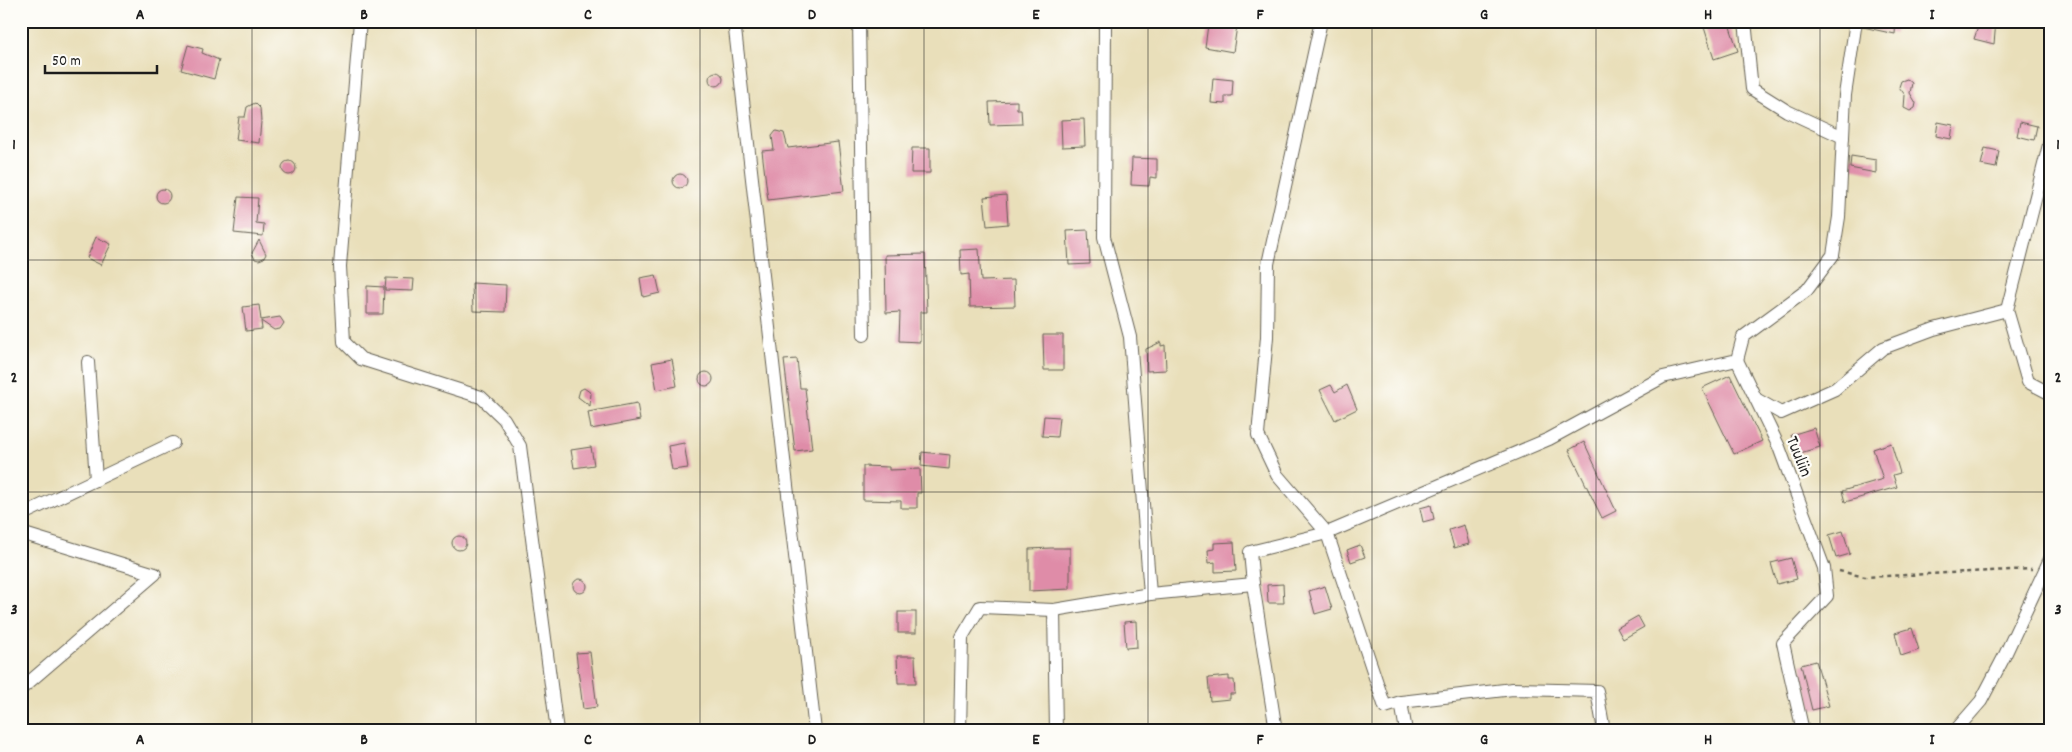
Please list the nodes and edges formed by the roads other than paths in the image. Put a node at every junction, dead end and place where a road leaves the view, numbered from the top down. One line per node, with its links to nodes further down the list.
1 (360, 21): 27 (street)
2 (734, 21): 28 (street)
3 (859, 21): 11 (street)
4 (1105, 21): 23 (street)
5 (1321, 21): 20 (street)
6 (1744, 21): 8 (street)
7 (1856, 21): 8 (street)
8 (1843, 137): 12 (street)
9 (2051, 137): 10 (street)
10 (2007, 310): 14 (street); 15 (street)
11 (864, 334)
12 (1737, 360): 15 (street, Tuuliin); 20 (street)
13 (88, 362): 17 (street)
14 (2051, 394)
15 (1756, 399): 34 (street, Tuuliin)
16 (173, 443): 17 (street)
17 (96, 480): 18 (street)
18 (21, 515)
19 (21, 533): 25 (street)
20 (1327, 533): 22 (street); 26 (street)
21 (2048, 563): 35 (street)
22 (1253, 584): 23 (street); 31 (street)
23 (1150, 594): 24 (street)
24 (1054, 610): 29 (street); 30 (street)
25 (21, 689)
26 (1401, 702): 32 (street); 33 (street)
27 (557, 731)
28 (815, 731)
29 (960, 731)
30 (1056, 731)
31 (1276, 731)
32 (1406, 731)
33 (1604, 731)
34 (1803, 731)
35 (1955, 731)

